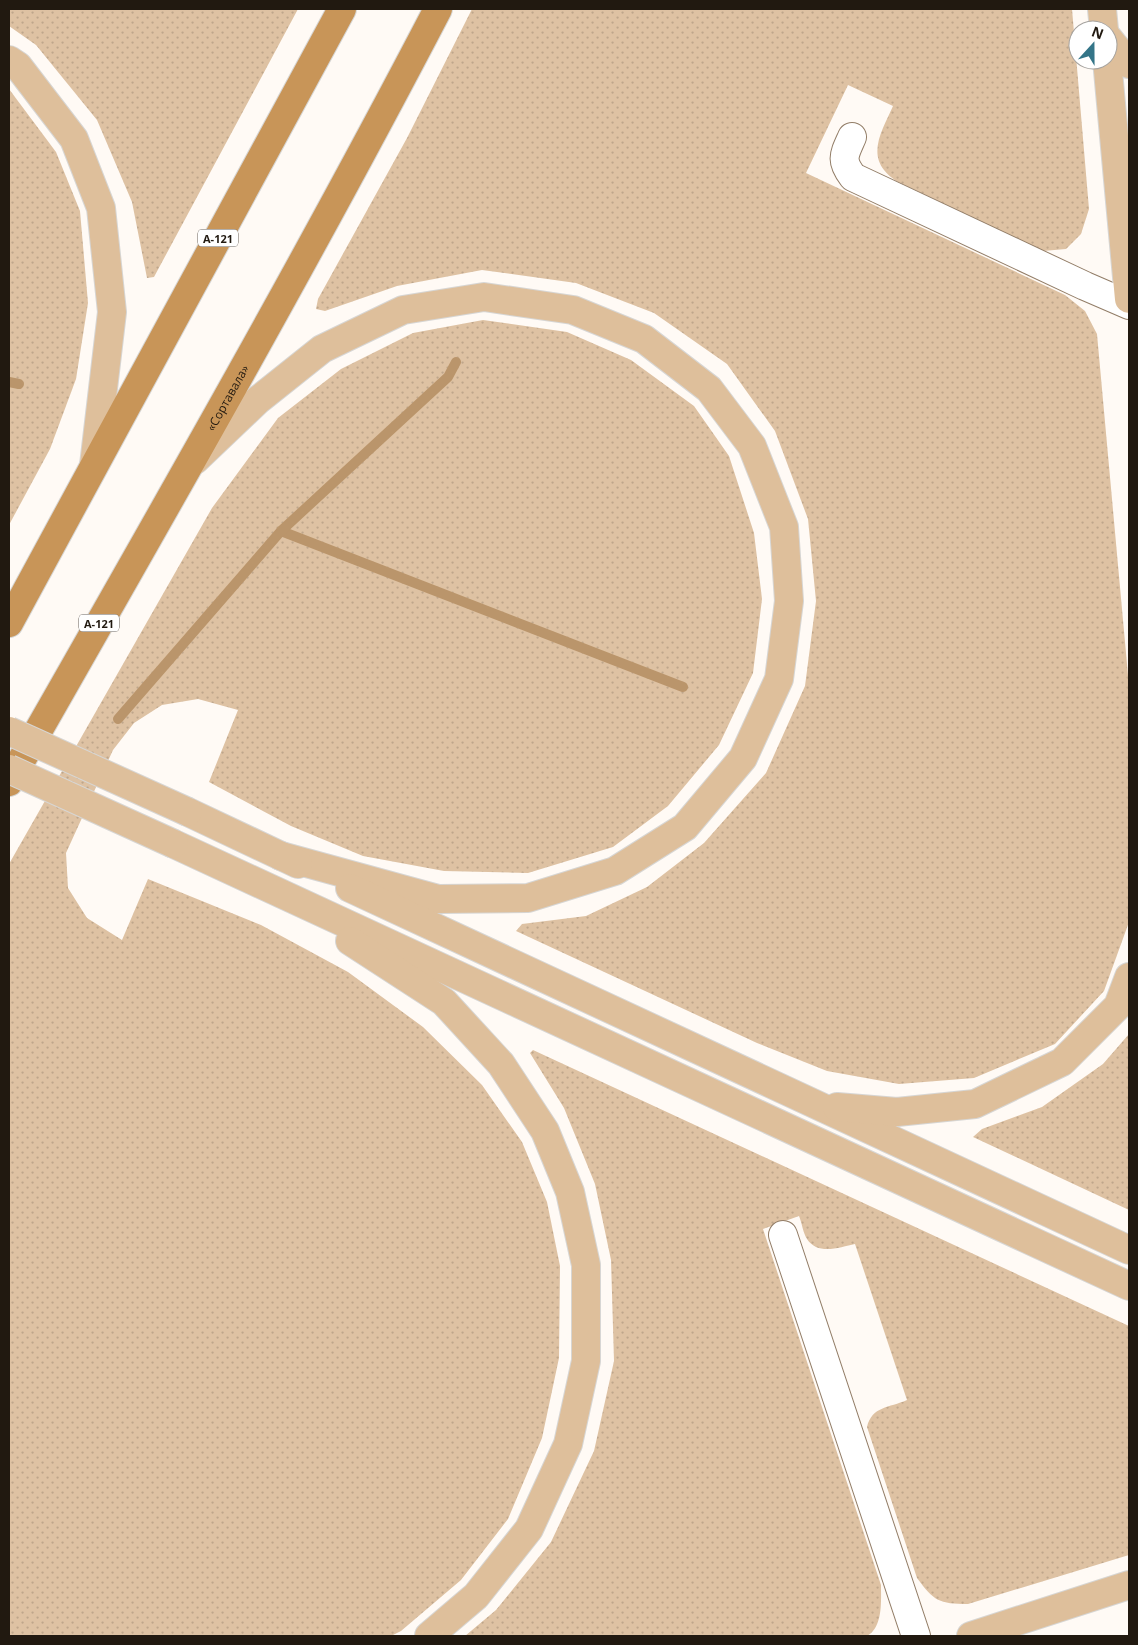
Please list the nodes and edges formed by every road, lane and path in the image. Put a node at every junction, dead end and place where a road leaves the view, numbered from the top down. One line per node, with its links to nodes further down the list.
1 (342, 9): 12 (highway, А-121)
2 (438, 9): 11 (highway, «Сортавала» / А-121)
3 (1118, 50): 5 (main road)
4 (9, 60): 12 (main road)
5 (1129, 64)
6 (1108, 70): 8 (main road)
7 (852, 137): 10 (lane)
8 (1124, 205): 9 (main road)
9 (1129, 300)
10 (1129, 305)
11 (190, 464): 16 (highway, «Сортавала» / А-121); 17 (main road)
12 (94, 466): 13 (highway, А-121)
13 (9, 623)
14 (9, 731): 17 (main road, bridge)
15 (9, 769): 18 (main road, bridge)
16 (9, 782)
17 (281, 856): 20 (main road)
18 (267, 888): 23 (main road); 25 (main road)
19 (1129, 977): 20 (main road)
20 (820, 1106): 22 (main road)
21 (784, 1235): 26 (lane)
22 (1129, 1250)
23 (1129, 1286)
24 (1129, 1585): 27 (main road)
25 (429, 1636)
26 (916, 1636)
27 (971, 1636)

